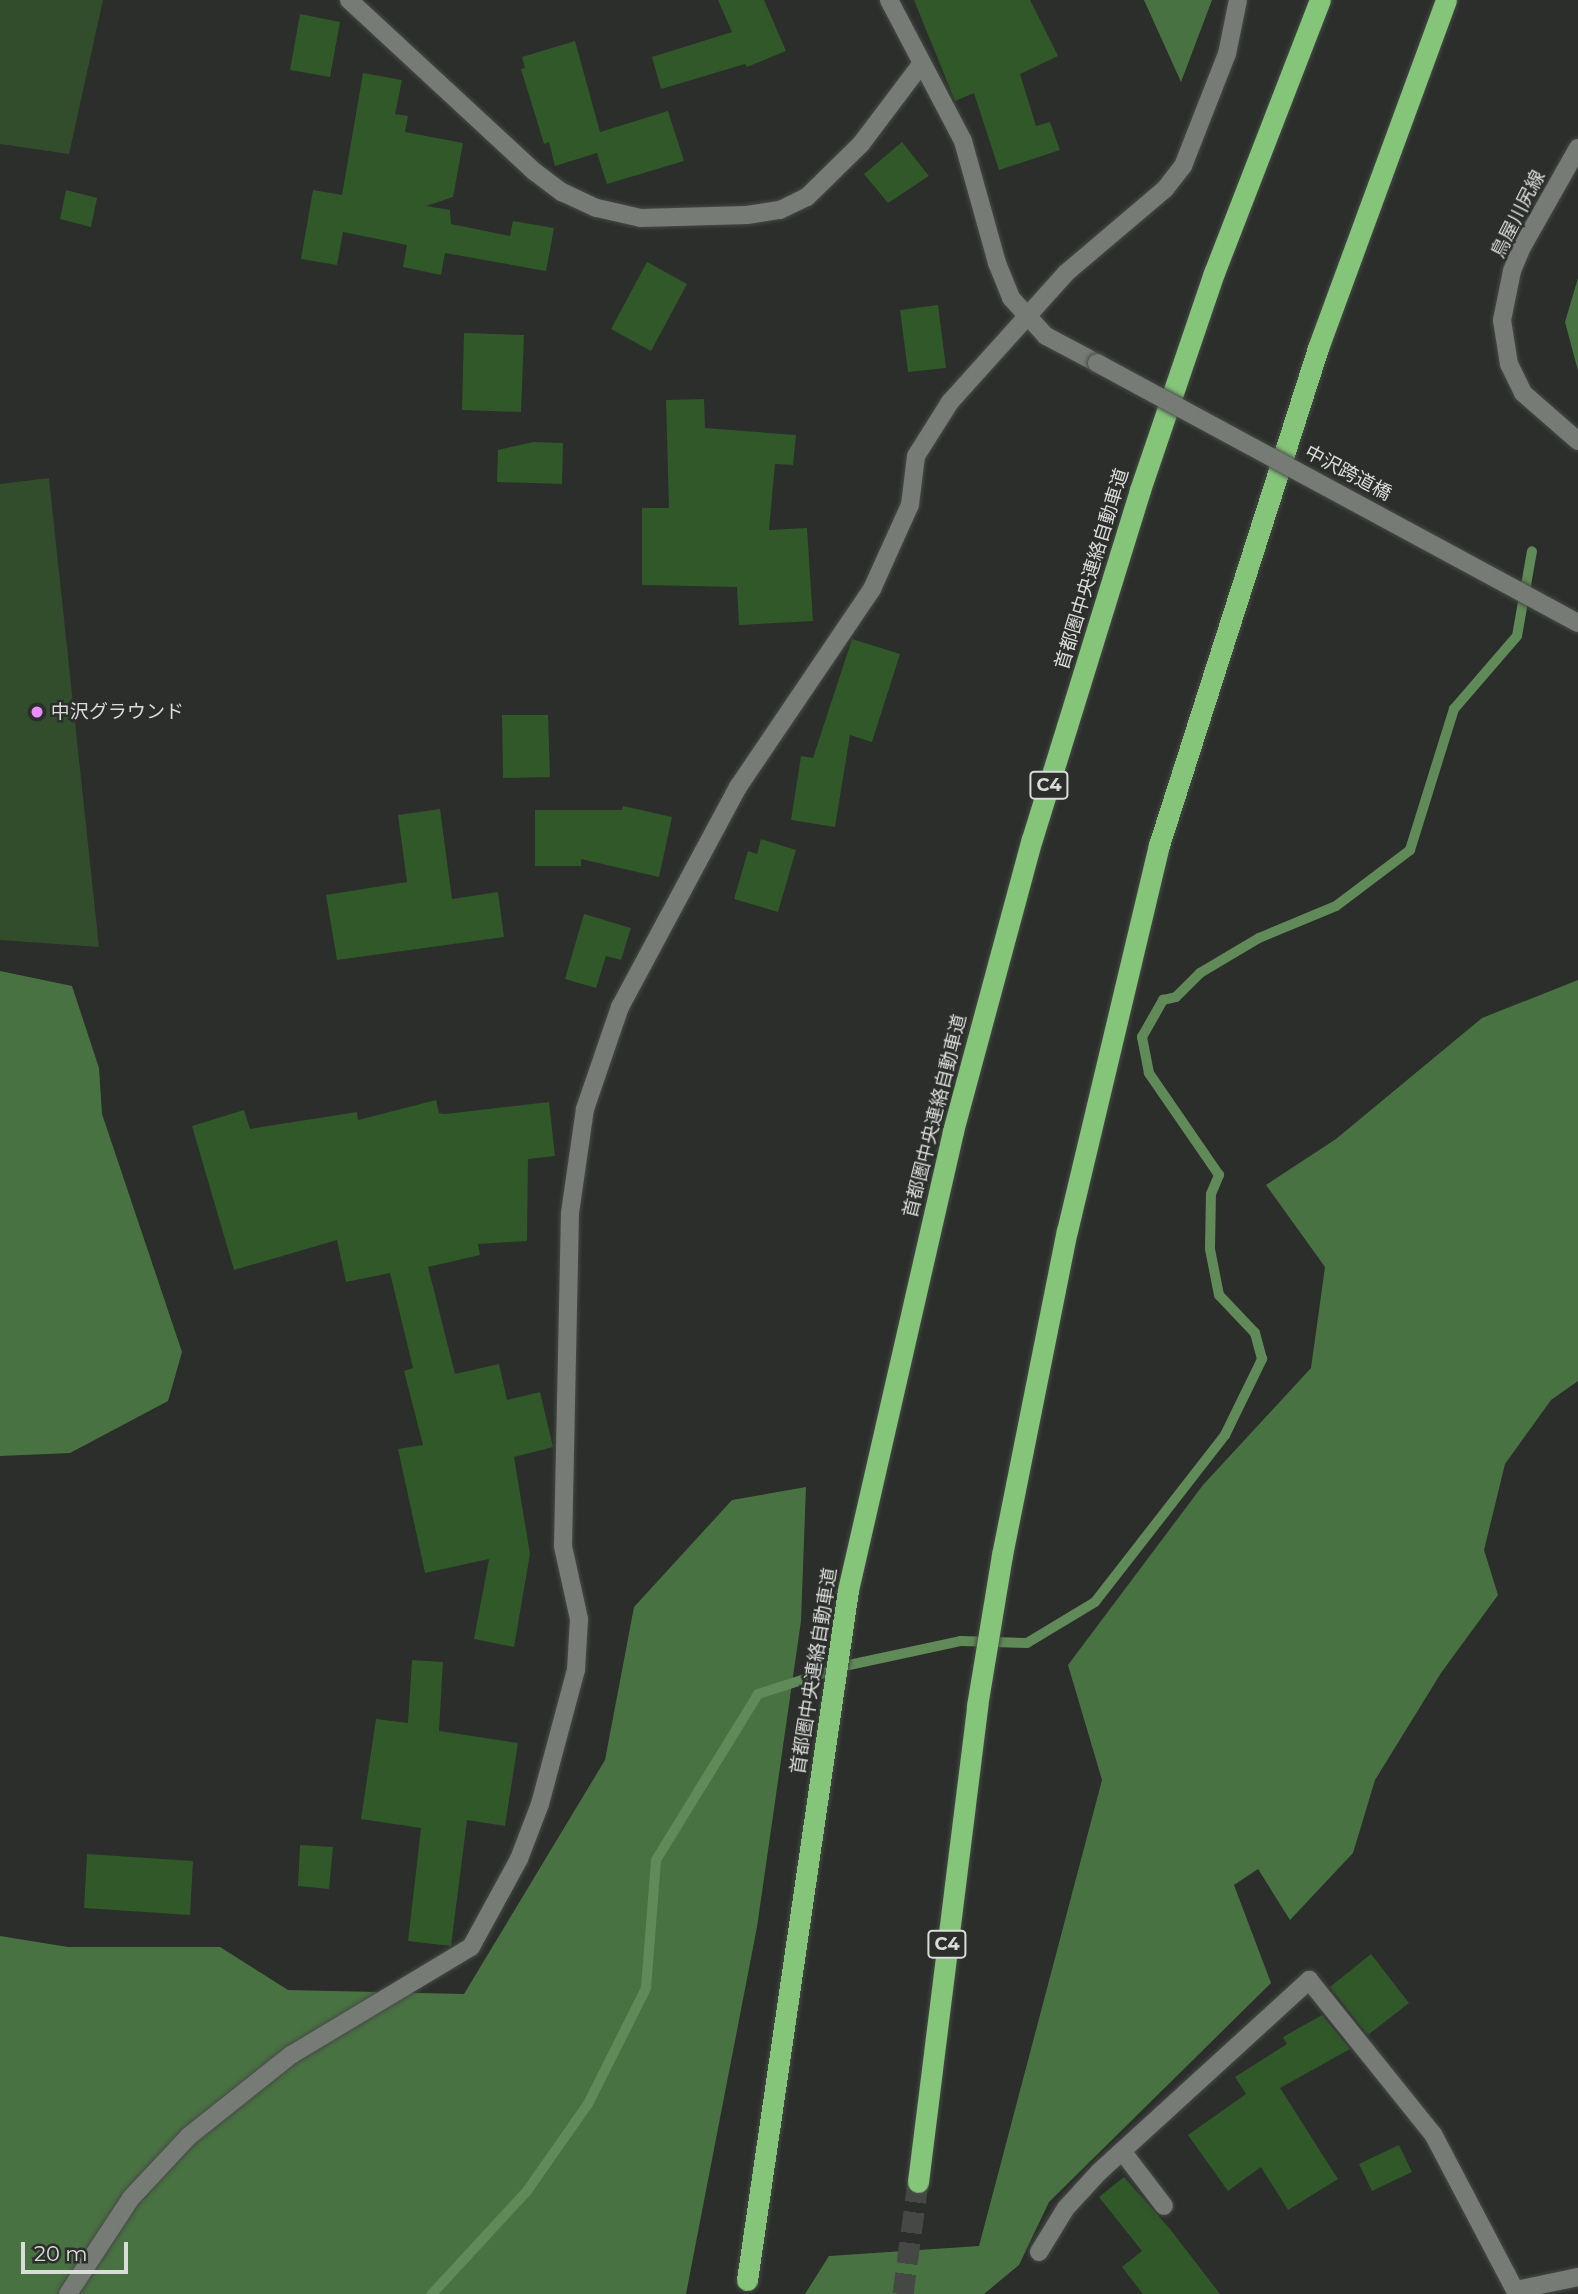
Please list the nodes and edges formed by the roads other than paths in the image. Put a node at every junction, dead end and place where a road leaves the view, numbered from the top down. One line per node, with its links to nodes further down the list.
1 (349, 0): 6 (street)
2 (889, 0): 6 (street, 中沢跨道橋)
3 (1238, 0): 8 (street)
4 (1320, 0): 16 (highway, 首都圏中央連絡自動車道 / C4)
5 (1447, 0): 12 (highway, C4)
6 (922, 62): 8 (street, 中沢跨道橋)
7 (1578, 148): 9 (street, 鳥屋川尻線)
8 (1027, 317): 10 (street, 中沢跨道橋, bridge); 18 (street)
9 (1578, 441)
10 (1578, 622)
11 (1122, 2151): 13 (street); 14 (street); 17 (street)
12 (918, 2182)
13 (1164, 2206)
14 (1039, 2252)
15 (1578, 2277): 17 (street)
16 (747, 2280)
17 (1517, 2292)
18 (68, 2294)

